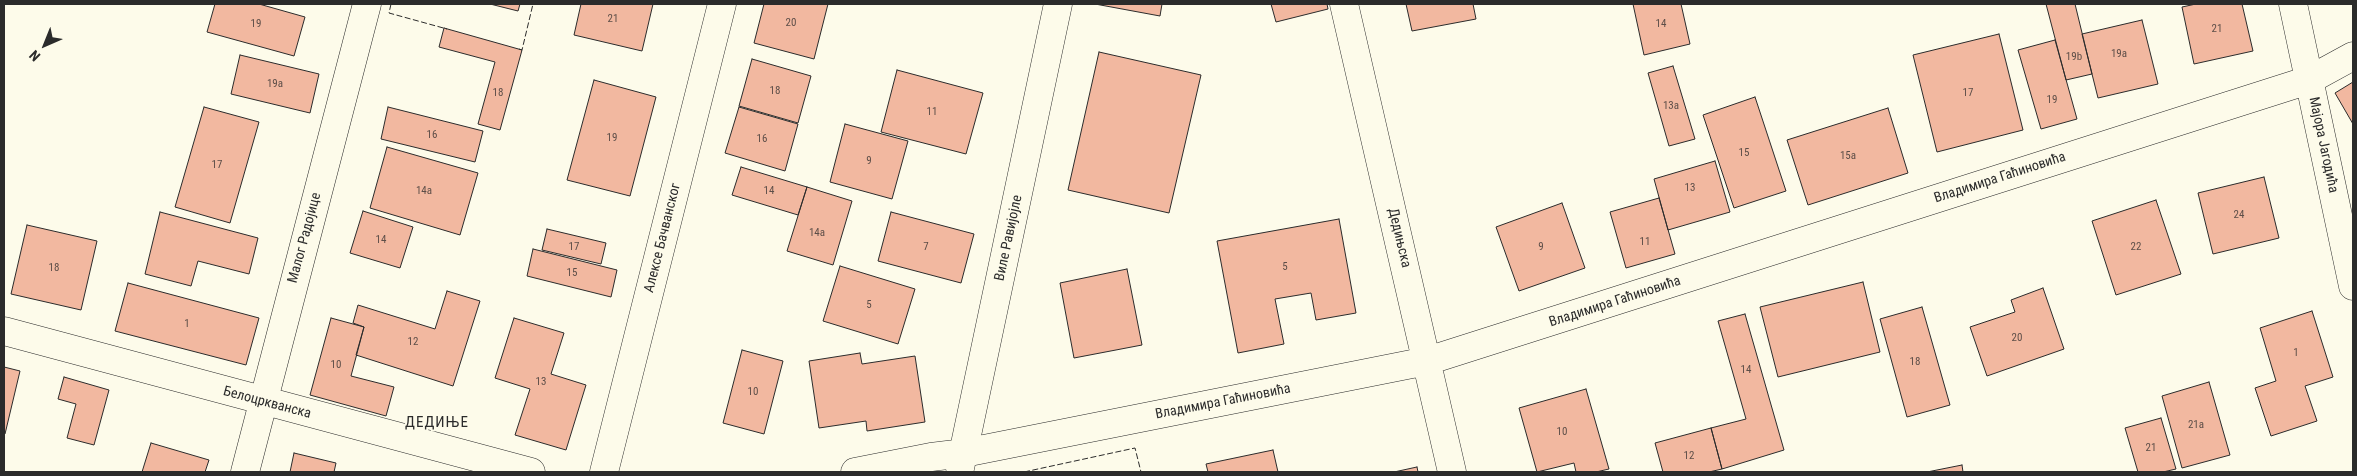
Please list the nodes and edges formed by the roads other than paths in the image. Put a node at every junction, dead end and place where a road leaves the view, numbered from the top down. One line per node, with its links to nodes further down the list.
1 (367, 4): 11 (street, Малог Радојице)
2 (722, 4): 15 (street, Алексе Бачванског)
3 (1058, 4): 12 (street, Виле Равијојле)
4 (1344, 4): 10 (street, Дедињска)
5 (2293, 4): 7 (street, Мајора Јагодића)
6 (2353, 56): 7 (street, Владимира Гаћиновића)
7 (2309, 80): 8 (street, Мајора Јагодића); 10 (street, Владимира Гаћиновића)
8 (2353, 286)
9 (4, 332): 11 (street, Белоцркванска)
10 (1427, 361): 12 (street, Владимира Гаћиновића); 17 (street, Дедињска)
11 (262, 402): 13 (street, Малог Радојице); 14 (street, Белоцркванска)
12 (962, 463): 16 (street, Владимира Гаћиновића)
13 (245, 472)
14 (531, 472)
15 (604, 472)
16 (855, 472)
17 (1452, 472)

